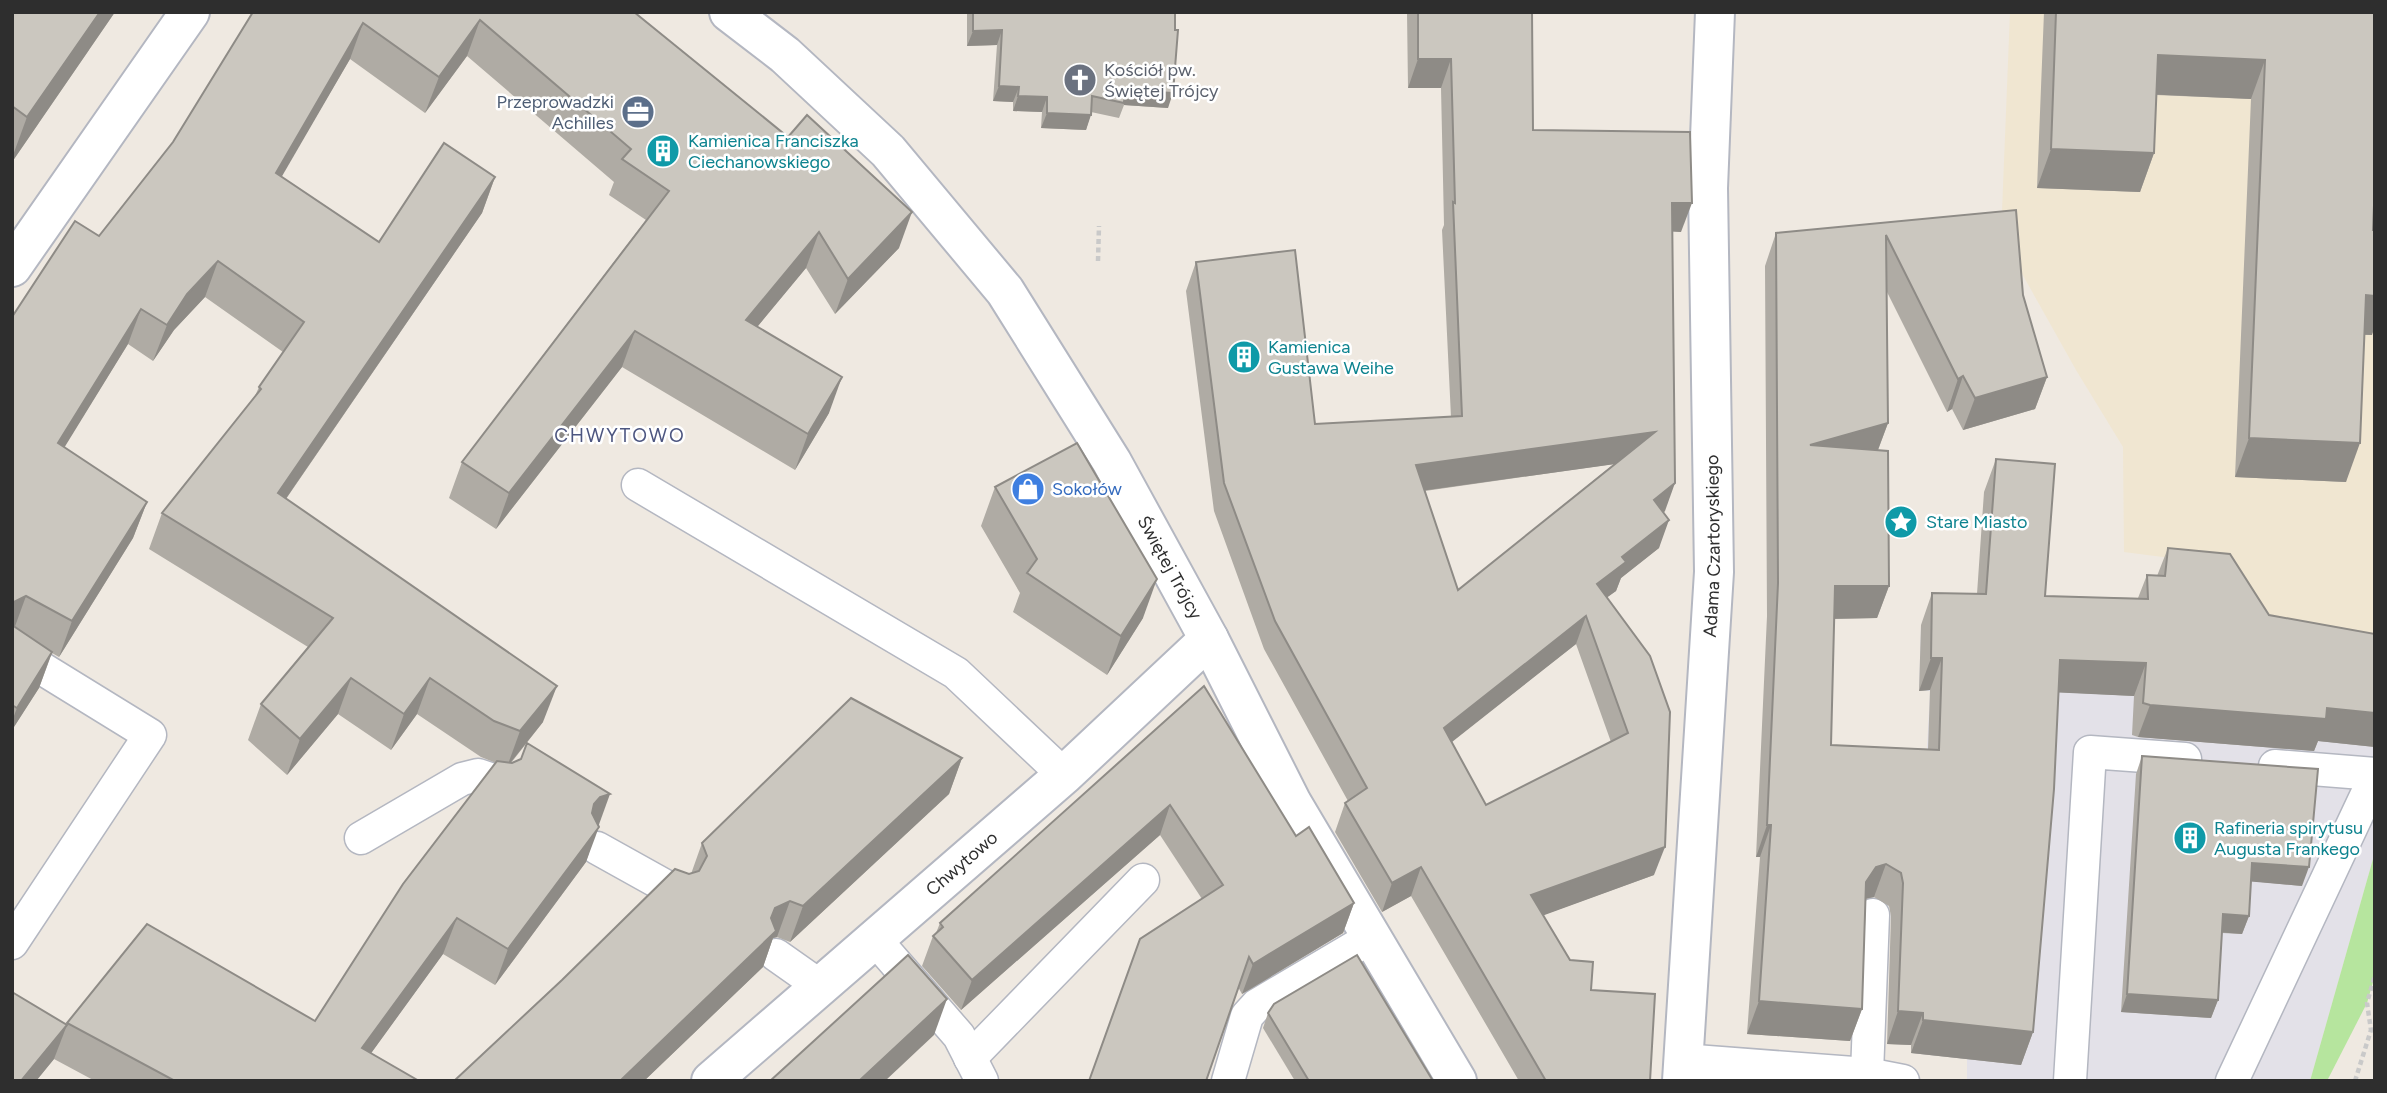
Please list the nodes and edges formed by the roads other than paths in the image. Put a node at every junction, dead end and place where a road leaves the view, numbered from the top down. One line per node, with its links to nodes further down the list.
1 (190, 12): 4 (street)
2 (729, 12): 6 (street, Świętej Trójcy)
3 (1715, 12): 22 (street, Adama Czartoryskiego)
4 (12, 267)
5 (638, 485): 8 (lane)
6 (1209, 639): 8 (street, Chwytowo); 17 (street, Świętej Trójcy)
7 (12, 650): 18 (lane)
8 (1064, 775): 16 (street, Chwytowo)
9 (2375, 776): 29 (lane); 30 (lane)
10 (496, 781): 11 (lane)
11 (361, 838)
12 (597, 848): 14 (lane)
13 (1143, 880): 21 (lane)
14 (676, 892)
15 (1873, 915): 23 (lane)
16 (873, 937): 20 (street, Chwytowo); 21 (lane)
17 (1372, 937): 25 (lane); 26 (street, Świętej Trójcy)
18 (12, 943)
19 (776, 955): 20 (lane)
20 (820, 986): 24 (street, Chwytowo)
21 (976, 1069)
22 (1683, 1071): 23 (lane); 27 (street)
23 (1867, 1074): 28 (lane)
24 (711, 1081)
25 (1228, 1081)
26 (1458, 1081)
27 (1729, 1081)
28 (1903, 1081)
29 (2070, 1081)
30 (2232, 1081)

